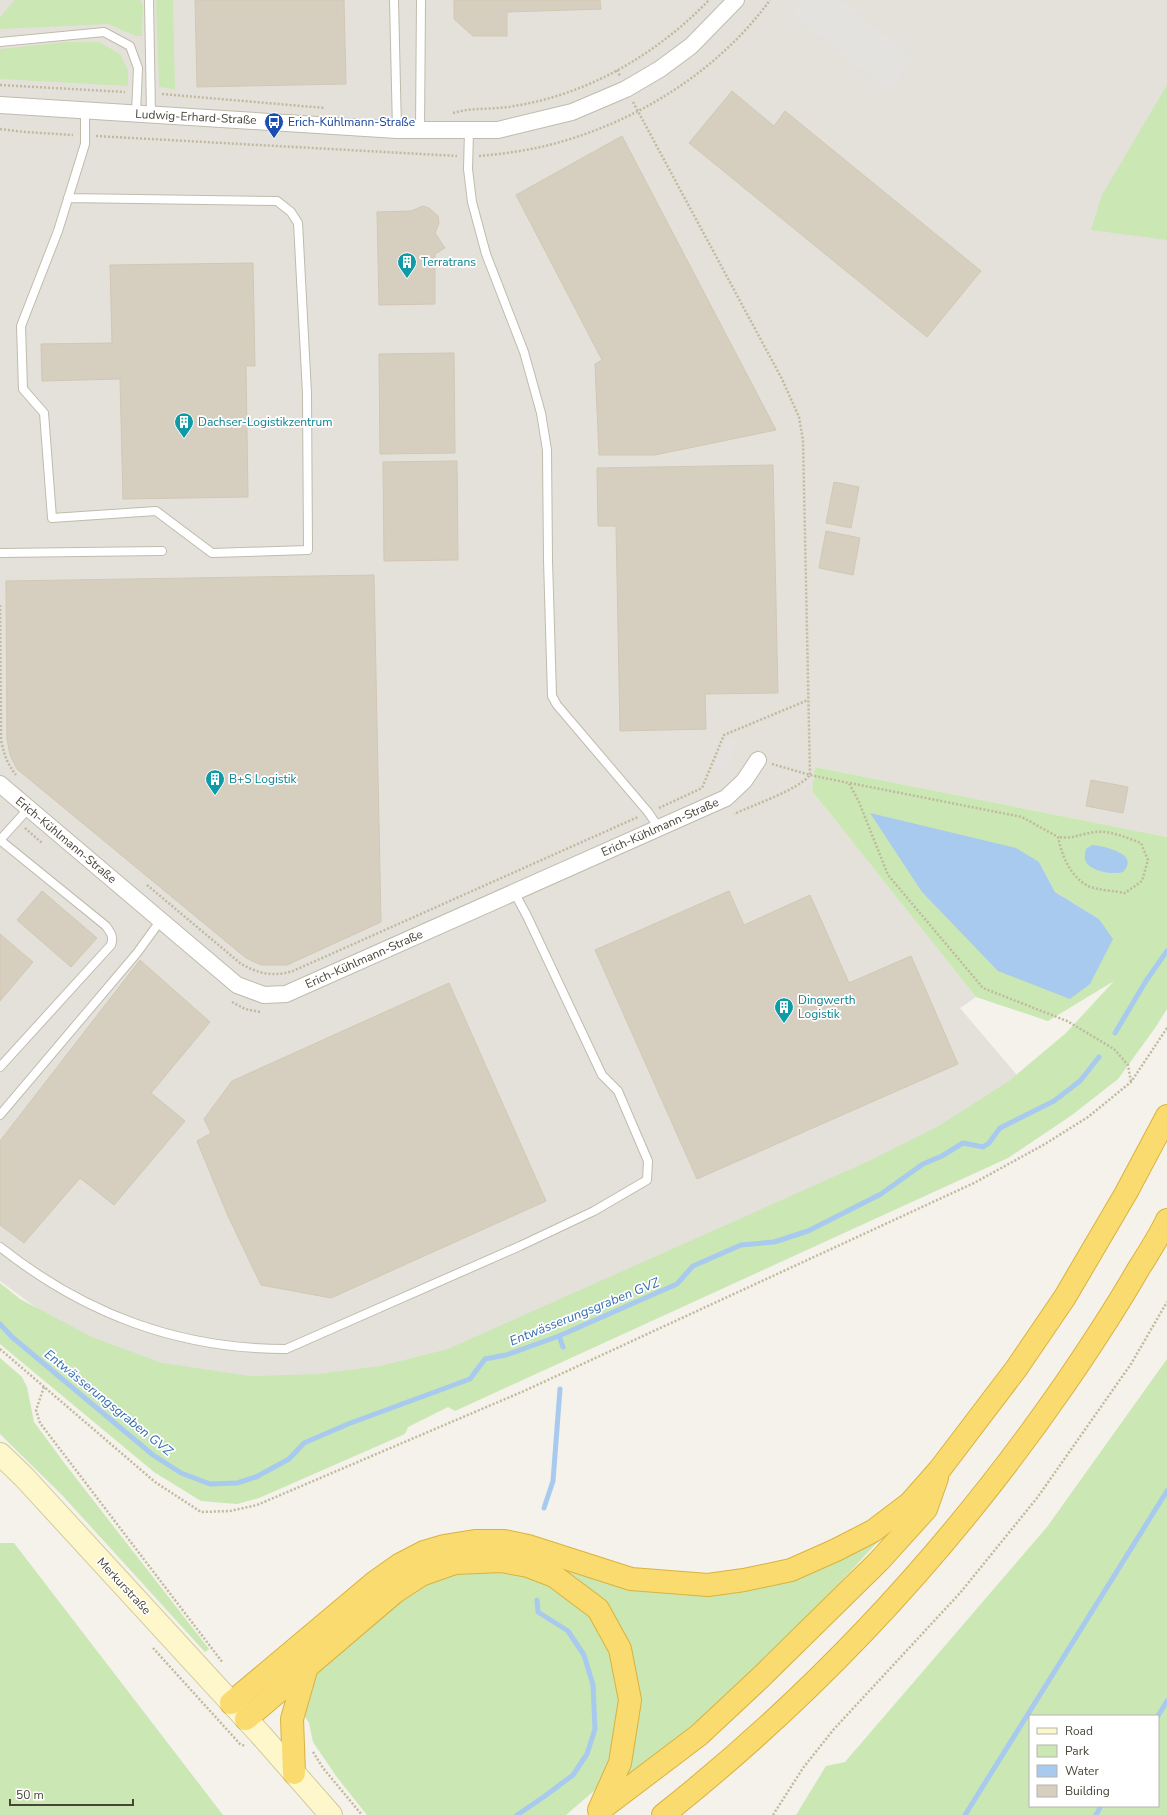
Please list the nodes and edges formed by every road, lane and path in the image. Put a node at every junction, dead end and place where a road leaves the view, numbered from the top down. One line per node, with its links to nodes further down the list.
1 (149, 0): 9 (lane)
2 (394, 0): 16 (lane)
3 (421, 0): 15 (lane)
4 (709, 0): 15 (path)
5 (736, 0): 18 (street, Ludwig-Erhard-Straße)
6 (0, 42): 8 (lane)
7 (0, 84): 8 (path)
8 (137, 93): 14 (lane)
9 (150, 94): 11 (path); 14 (lane)
10 (0, 105): 12 (street, Ludwig-Erhard-Straße)
11 (326, 108)
12 (86, 110): 14 (street, Ludwig-Erhard-Straße); 19 (lane)
13 (637, 111): 23 (path)
14 (143, 114): 16 (street, Ludwig-Erhard-Straße)
15 (420, 114): 17 (lane)
16 (397, 130): 17 (street, Ludwig-Erhard-Straße)
17 (420, 130): 18 (street, Ludwig-Erhard-Straße)
18 (469, 131): 30 (lane)
19 (68, 198): 19 (lane)
20 (162, 551): 21 (lane)
21 (0, 554)
22 (0, 605): 26 (path)
23 (808, 700): 25 (path); 30 (path)
24 (758, 760): 25 (path); 33 (street, Erich-Kühlmann-Straße)
25 (810, 775): 27 (path); 31 (path)
26 (20, 779)
27 (849, 783): 34 (path); 44 (path)
28 (0, 784): 29 (street, Erich-Kühlmann-Straße)
29 (29, 808): 32 (lane); 39 (street, Erich-Kühlmann-Straße)
30 (648, 812): 33 (lane); 37 (path)
31 (729, 816)
32 (17, 822): 35 (lane); 36 (path)
33 (658, 828): 38 (street, Erich-Kühlmann-Straße)
34 (1058, 837): 34 (path)
35 (0, 840): 43 (lane)
36 (47, 847)
37 (142, 881)
38 (514, 892): 39 (street, Erich-Kühlmann-Straße); 48 (lane)
39 (161, 920): 45 (lane)
40 (229, 1000): 41 (path)
41 (263, 1013)
42 (1167, 1028): 44 (path)
43 (0, 1067)
44 (1131, 1082): 51 (path)
45 (0, 1115)
46 (1167, 1116): 53 (highway)
47 (1167, 1220): 63 (highway)
48 (0, 1247)
49 (1167, 1302): 64 (path)
50 (0, 1349): 51 (path)
51 (44, 1387): 54 (path)
52 (0, 1454): 56 (street, Merkurstraße)
53 (940, 1469): 56 (highway); 60 (highway)
54 (206, 1643)
55 (306, 1670): 57 (highway); 59 (highway); 60 (highway)
56 (231, 1703): 57 (street, Merkurstraße)
57 (246, 1719): 59 (street, Merkurstraße)
58 (312, 1749): 62 (path)
59 (294, 1773): 61 (street, Merkurstraße)
60 (596, 1813)
61 (331, 1815)
62 (362, 1815)
63 (663, 1815)
64 (773, 1815)

